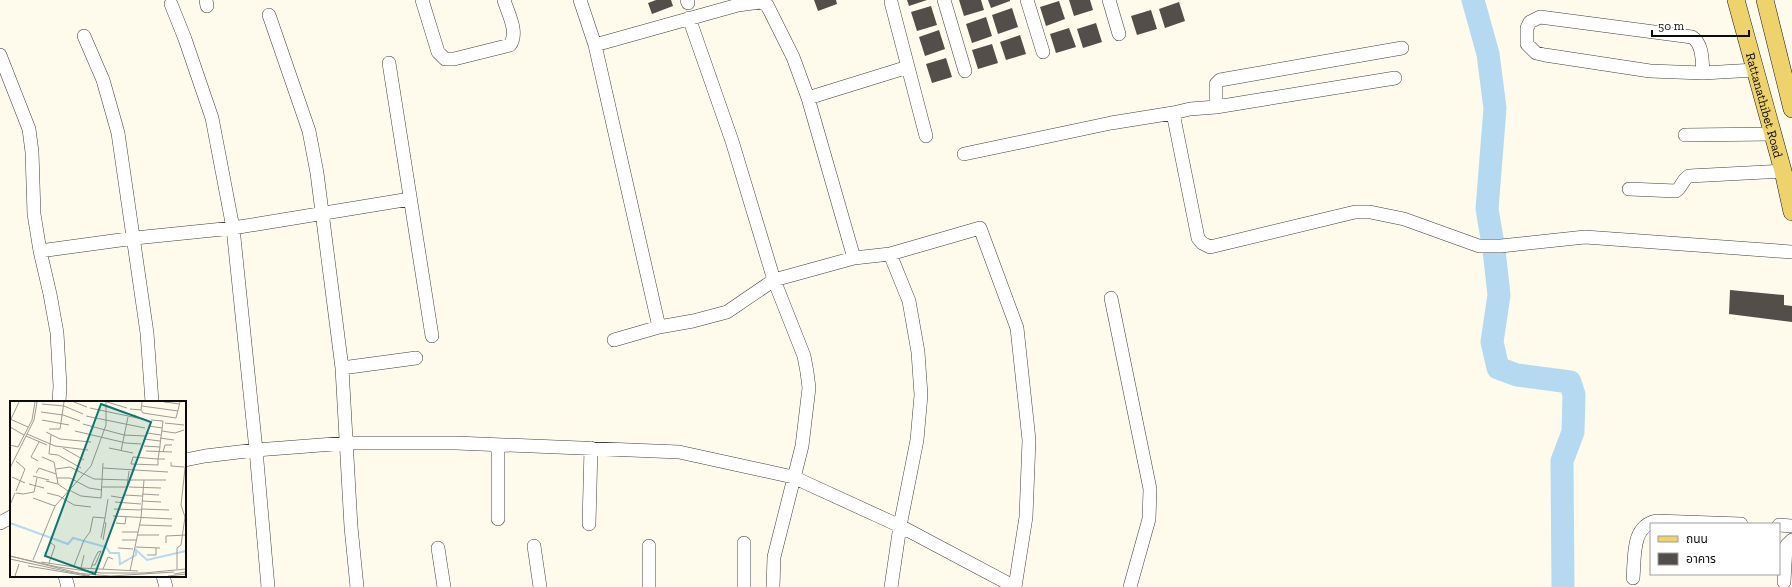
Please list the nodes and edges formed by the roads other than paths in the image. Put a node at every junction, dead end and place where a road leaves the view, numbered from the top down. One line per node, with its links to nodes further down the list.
1 (422, 0): 2 (street)
2 (504, 0)
3 (580, 0): 15 (street)
4 (944, 0): 22 (street)
5 (1027, 0): 17 (street)
6 (1109, 0): 13 (street)
7 (1736, 0): 21 (main road, Rattanathibet Road)
8 (1765, 0): 27 (main road, Rattanathibet Road)
9 (891, 2): 20 (street)
10 (171, 4): 38 (street)
11 (269, 15): 37 (street)
12 (689, 18): 15 (street); 25 (street); 44 (street)
13 (1119, 34)
14 (84, 36): 39 (street)
15 (595, 45): 46 (street)
16 (1402, 48): 26 (street)
17 (1043, 52)
18 (0, 55): 40 (street)
19 (389, 63): 35 (street)
20 (908, 67): 25 (street); 31 (street)
21 (1755, 70): 23 (street); 29 (main road, Rattanathibet Road)
22 (965, 71)
23 (1703, 73): 23 (street)
24 (1395, 78): 26 (street)
25 (808, 98): 43 (street)
26 (1216, 107): 28 (street)
27 (1792, 109)
28 (1173, 113): 32 (street); 41 (street)
29 (1773, 134): 30 (street); 33 (main road, Rattanathibet Road)
30 (1685, 135)
31 (926, 136)
32 (964, 154)
33 (1783, 171): 34 (street); 36 (main road, Rattanathibet Road)
34 (1629, 189)
35 (410, 199): 37 (street); 47 (street)
36 (1792, 212)
37 (322, 214): 38 (street); 50 (street)
38 (233, 228): 39 (street); 56 (street)
39 (135, 238): 40 (street); 52 (street)
40 (40, 251): 51 (street)
41 (1792, 252)
42 (890, 254): 43 (street); 65 (street); 86 (street)
43 (854, 258): 44 (street)
44 (774, 280): 46 (street); 58 (street)
45 (1110, 298): 87 (street)
46 (659, 327): 48 (street)
47 (432, 336)
48 (614, 340)
49 (416, 358): 50 (street)
50 (342, 368): 53 (street)
51 (59, 401)
52 (152, 401)
53 (347, 443): 54 (street); 56 (street); 79 (street)
54 (498, 445): 55 (street); 60 (street)
55 (591, 448): 58 (street); 63 (street)
56 (256, 450): 57 (street); 78 (street)
57 (186, 460)
58 (793, 477): 65 (street); 84 (street)
59 (10, 518): 61 (street)
60 (498, 519)
61 (0, 523)
62 (1713, 523): 74 (street)
63 (589, 524)
64 (1780, 525): 66 (street)
65 (900, 526): 85 (street); 86 (street)
66 (1792, 526)
67 (1792, 540): 75 (street)
68 (744, 543): 83 (street)
69 (534, 546): 81 (street)
70 (649, 546): 82 (street)
71 (438, 548): 80 (street)
72 (65, 577): 76 (street)
73 (163, 577): 77 (street)
74 (1633, 578)
75 (1784, 582)
76 (68, 587)
77 (166, 587)
78 (268, 587)
79 (357, 587)
80 (444, 587)
81 (540, 587)
82 (649, 587)
83 (744, 587)
84 (773, 587)
85 (891, 587)
86 (1015, 587)
87 (1130, 587)

